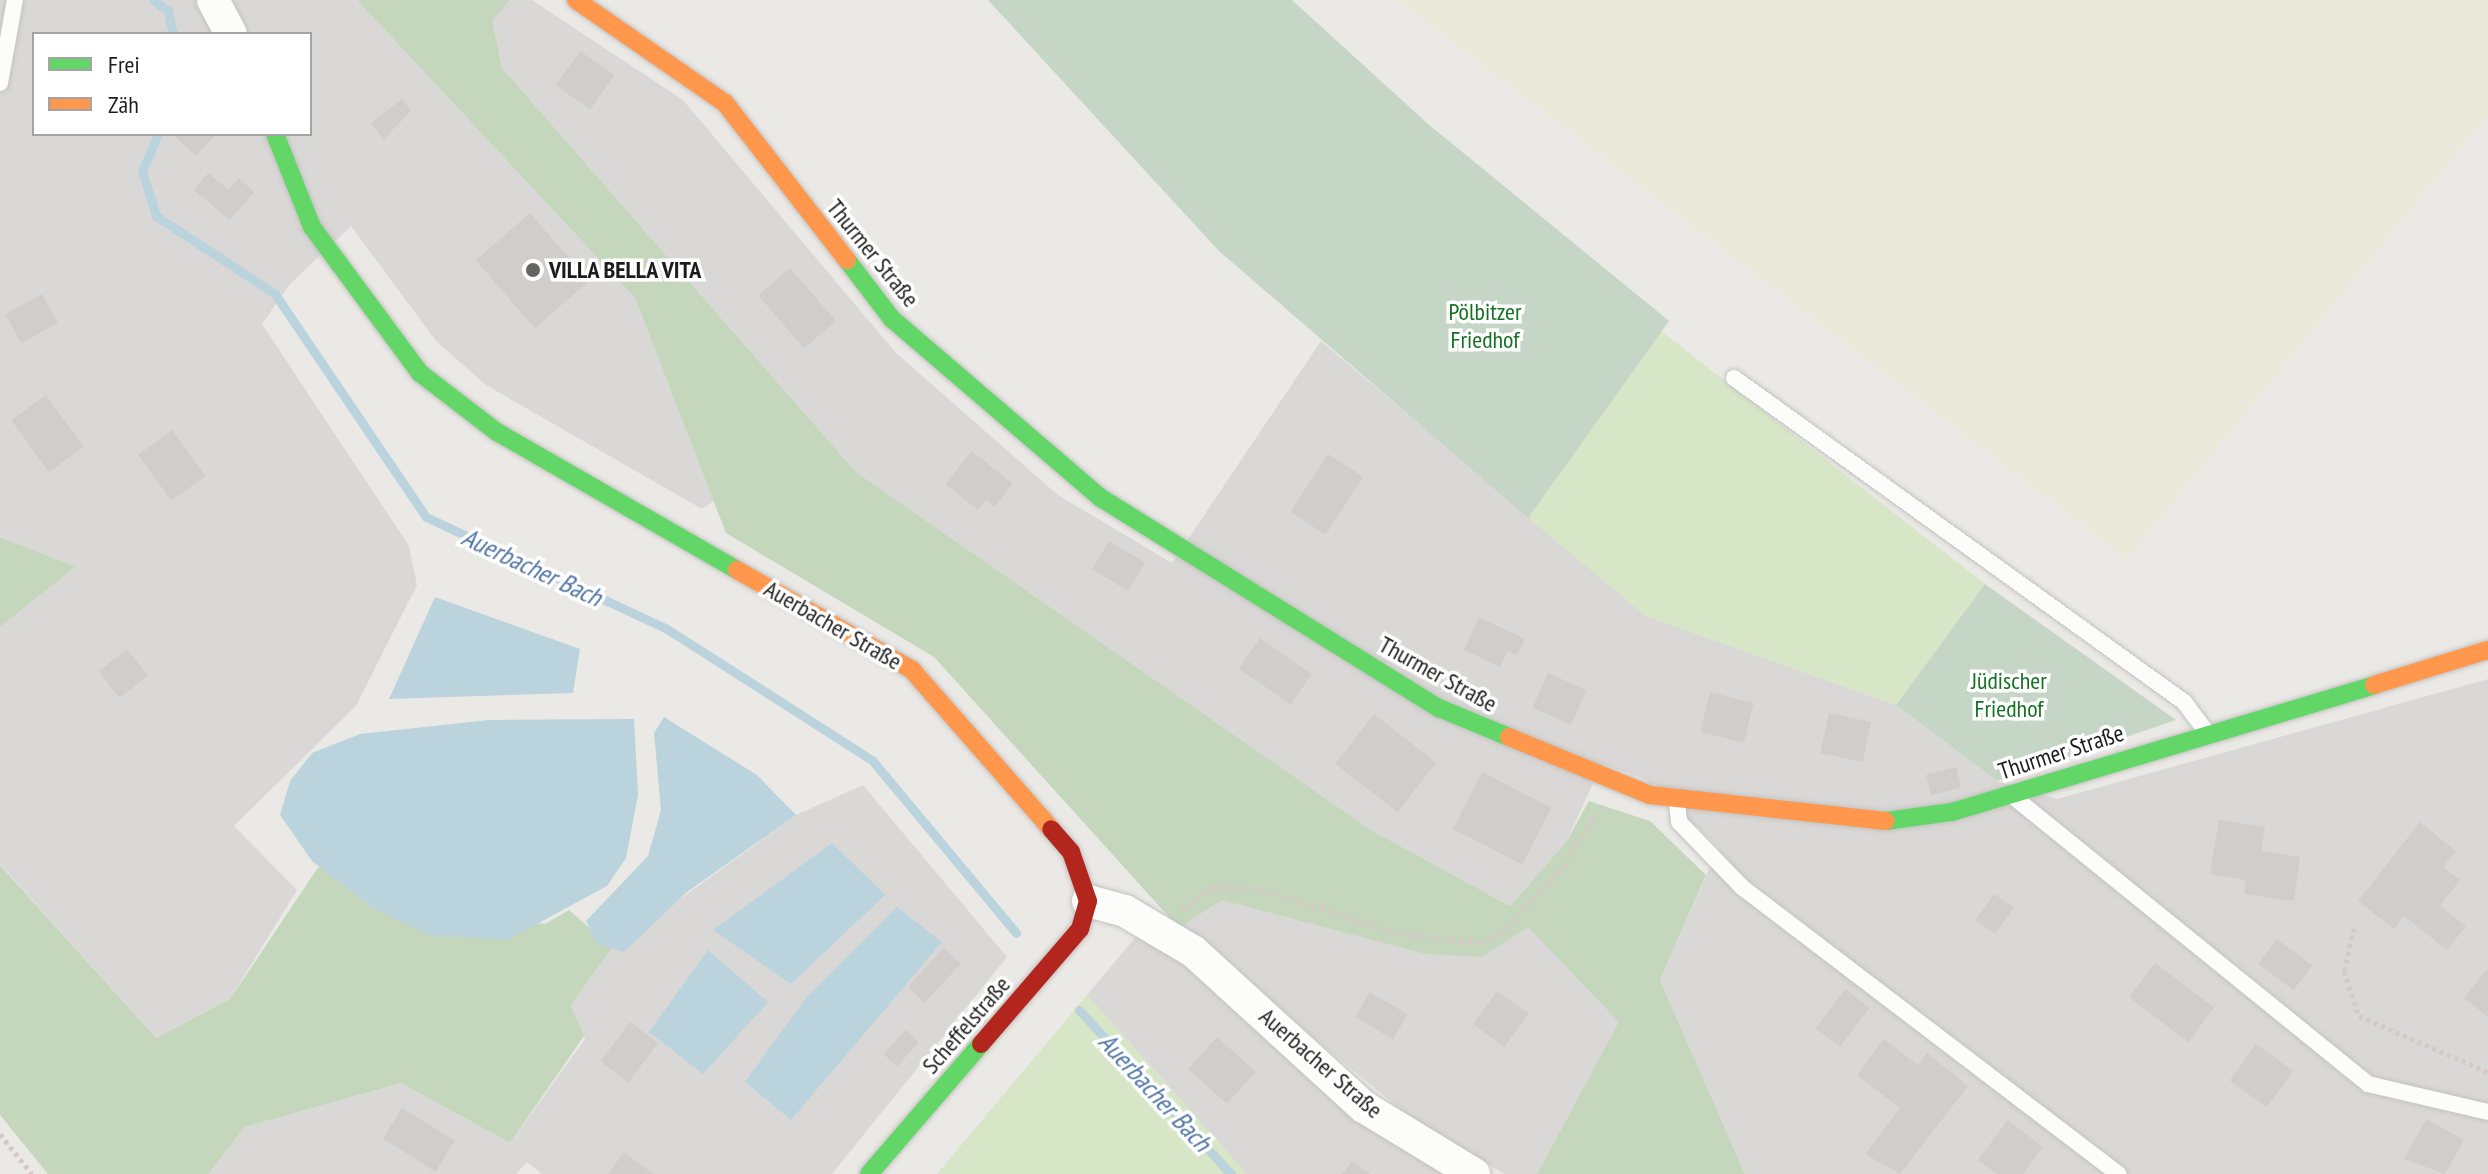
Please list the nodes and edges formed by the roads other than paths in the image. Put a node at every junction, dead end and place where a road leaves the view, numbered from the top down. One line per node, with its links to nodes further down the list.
1 (15, 0): 5 (lane)
2 (213, 0): 4 (street)
3 (576, 0): 11 (street, Thurmer Straße)
4 (230, 32)
5 (0, 83)
6 (276, 136): 12 (street, Auerbacher Straße)
7 (1734, 378): 9 (lane)
8 (2488, 650): 9 (street, Thurmer Straße)
9 (2206, 731): 10 (street, Thurmer Straße)
10 (2012, 793): 11 (street, Thurmer Straße); 13 (lane)
11 (1677, 801): 16 (lane)
12 (1088, 901): 14 (street, Scheffelstraße); 15 (street, Auerbacher Straße)
13 (2488, 1112)
14 (869, 1174)
15 (1474, 1174)
16 (2118, 1174)

